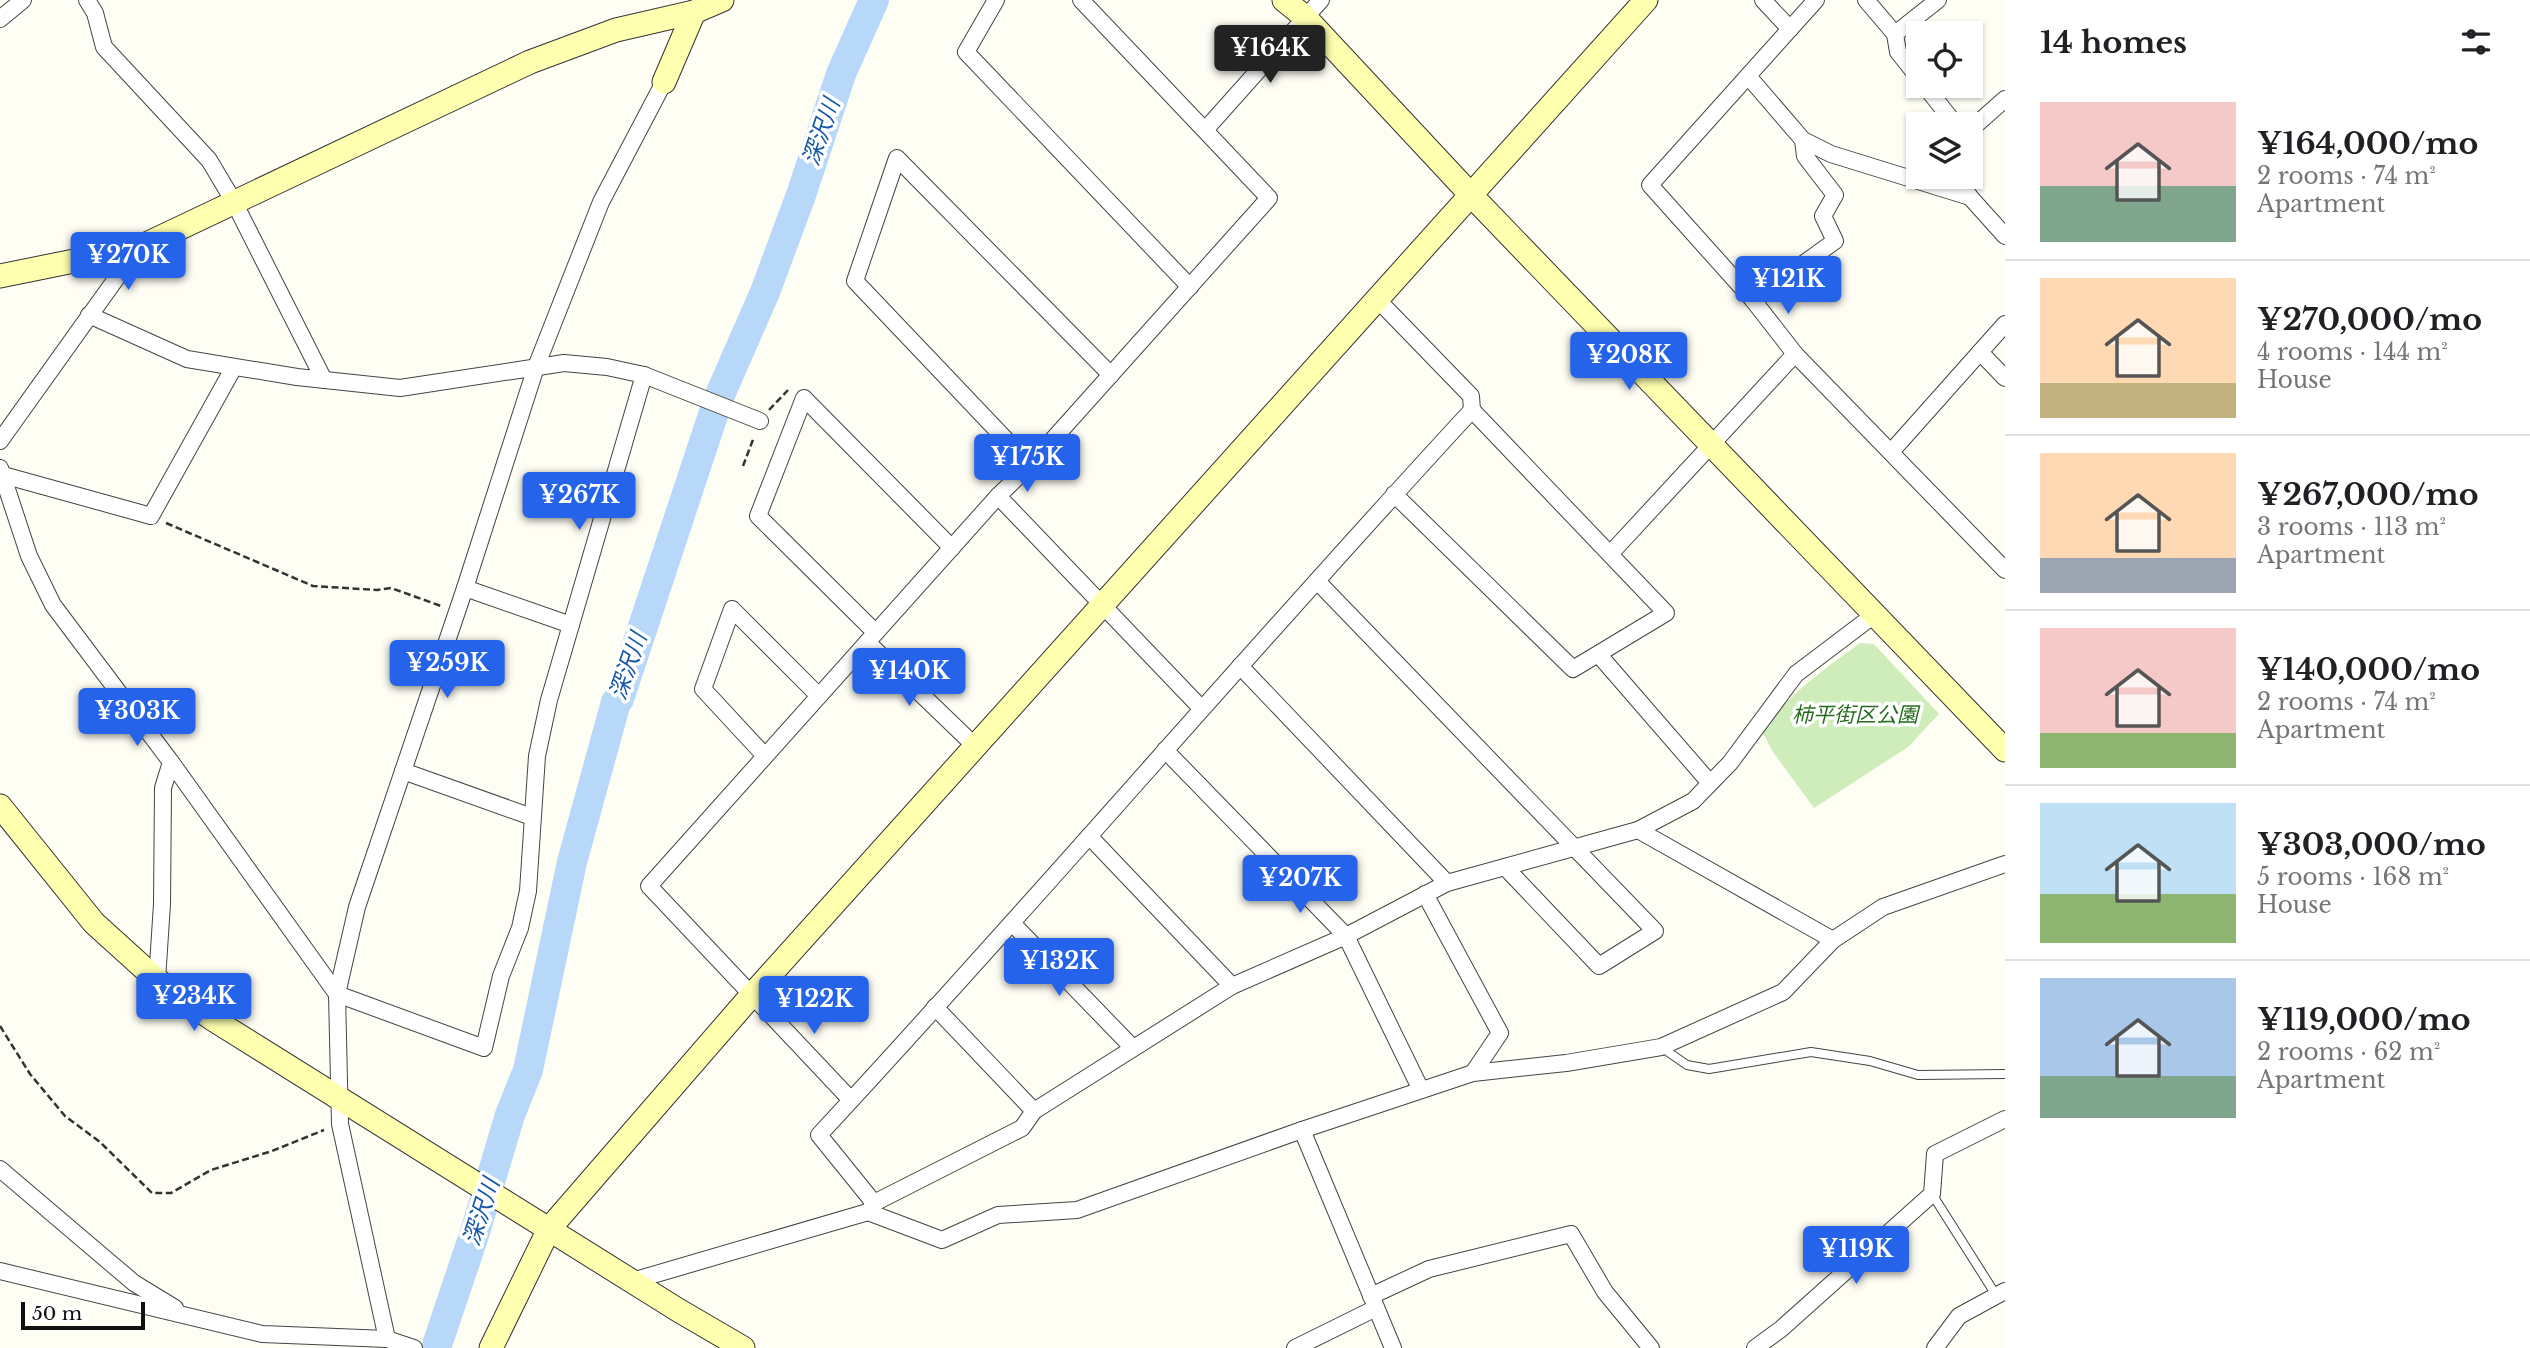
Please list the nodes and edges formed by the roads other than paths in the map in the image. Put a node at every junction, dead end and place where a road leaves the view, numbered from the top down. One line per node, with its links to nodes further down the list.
1 (23, 0): 14 (street)
2 (87, 0): 29 (street)
3 (723, 0): 13 (street)
4 (996, 0): 33 (street)
5 (1081, 0): 24 (street)
6 (1284, 0): 12 (street)
7 (1646, 0): 27 (street)
8 (1763, 0): 15 (street)
9 (1816, 0): 15 (street)
10 (1866, 0): 16 (street)
11 (1938, 0): 16 (street)
12 (1313, 8): 24 (street); 27 (street)
13 (694, 12): 19 (street); 29 (street)
14 (0, 19)
15 (1790, 29): 18 (street)
16 (1895, 34): 17 (street)
17 (1906, 62)
18 (1748, 76): 25 (street); 35 (street)
19 (664, 82): 41 (street)
20 (1934, 98): 22 (street)
21 (2005, 99): 23 (street)
22 (1946, 112)
23 (1983, 118)
24 (1206, 129): 33 (street)
25 (1802, 140): 28 (street); 35 (street)
26 (1965, 189): 28 (street)
27 (1471, 195): 34 (street); 49 (street)
28 (1970, 197): 30 (street)
29 (234, 202): 31 (street); 45 (street)
30 (2005, 236)
31 (138, 248): 32 (street); 36 (street)
32 (0, 276)
33 (1190, 287): 43 (street)
34 (1376, 298): 46 (street); 60 (street)
35 (1753, 300): 39 (street)
36 (89, 315): 40 (street); 48 (street)
37 (2005, 324): 38 (street)
38 (1980, 352): 44 (street); 50 (street)
39 (1795, 354): 49 (street); 50 (street)
40 (234, 367): 45 (street); 52 (street)
41 (536, 367): 42 (street); 45 (street); 59 (street)
42 (644, 375): 47 (street); 62 (street)
43 (1111, 375): 51 (street); 51 (street)
44 (2005, 378)
45 (324, 380)
46 (1472, 410): 53 (street); 56 (street)
47 (760, 421)
48 (0, 441)
49 (1711, 445): 56 (street); 61 (street)
50 (1891, 452): 57 (street)
51 (1030, 465): 54 (street)
52 (2, 471): 72 (street)
53 (1394, 494): 58 (street); 64 (street)
54 (998, 496): 55 (street); 60 (street)
55 (952, 548): 63 (street); 63 (street)
56 (1611, 553): 64 (street)
57 (2005, 570)
58 (1317, 581): 65 (street); 79 (street)
59 (465, 588): 62 (street); 73 (street)
60 (1104, 604): 67 (street); 68 (street)
61 (1874, 615): 70 (street); 74 (street)
62 (571, 625): 76 (street)
63 (871, 637): 66 (street); 68 (street)
64 (1599, 655): 74 (street)
65 (1240, 666): 67 (street); 82 (street)
66 (819, 696): 71 (street); 71 (street)
67 (1201, 708): 69 (street)
68 (976, 747): 90 (street)
69 (1165, 750): 78 (street); 85 (street)
70 (2005, 750)
71 (765, 756): 90 (street)
72 (171, 762): 87 (street); 89 (street)
73 (403, 771): 76 (street); 89 (street)
74 (1710, 783): 77 (street)
75 (0, 806): 87 (street)
76 (532, 817): 89 (street)
77 (1638, 830): 79 (street); 86 (street)
78 (1089, 836): 84 (street); 88 (street)
79 (1575, 846): 81 (street); 81 (street)
80 (2005, 864): 86 (street)
81 (1505, 867): 82 (street)
82 (1447, 883): 83 (street)
83 (1425, 894): 85 (street); 94 (street)
84 (1012, 923): 91 (street); 93 (street)
85 (1346, 936): 88 (street); 96 (street)
86 (1833, 940): 92 (street)
87 (157, 980): 97 (street)
88 (1232, 986): 93 (street)
89 (337, 994): 97 (street)
90 (751, 996): 98 (street); 105 (street)
91 (935, 1007): 98 (street); 99 (street)
92 (1661, 1047): 94 (street); 95 (lane)
93 (1133, 1048): 99 (street)
94 (1473, 1073): 96 (street)
95 (2005, 1074)
96 (1421, 1090): 101 (street)
97 (341, 1099): 105 (street); 111 (street)
98 (851, 1100): 104 (street)
99 (1034, 1111): 104 (street)
100 (2005, 1119): 103 (street)
101 (1302, 1130): 104 (street); 109 (street)
102 (0, 1169): 110 (street)
103 (1932, 1194): 108 (lane); 118 (street)
104 (871, 1208): 107 (street)
105 (549, 1229): 107 (street); 113 (street)
106 (0, 1271): 110 (street)
107 (632, 1281): 114 (street)
108 (2000, 1293): 119 (street)
109 (1374, 1302): 115 (street); 116 (street); 117 (street)
110 (189, 1317): 111 (street)
111 (388, 1339): 112 (street)
112 (414, 1348)
113 (491, 1348)
114 (743, 1348)
115 (1294, 1348)
116 (1393, 1348)
117 (1651, 1348)
118 (1755, 1348)
119 (1935, 1348)

